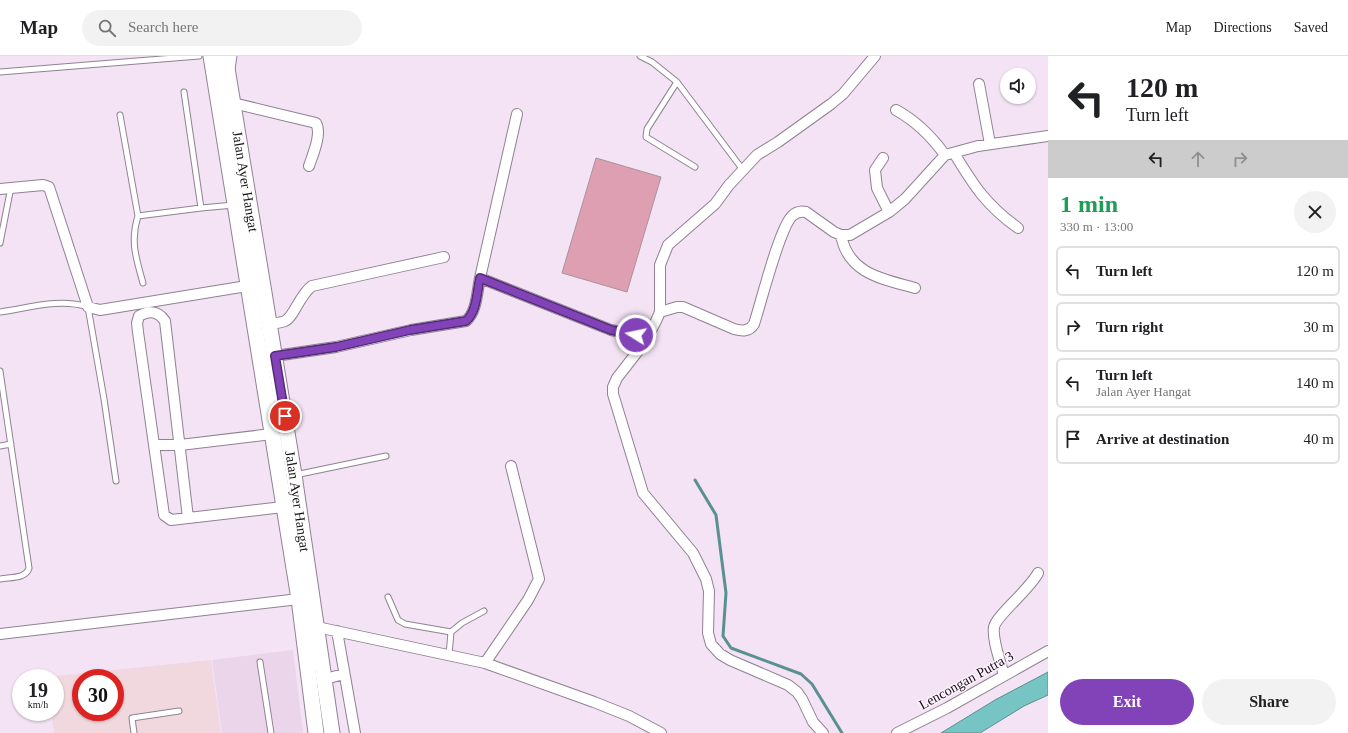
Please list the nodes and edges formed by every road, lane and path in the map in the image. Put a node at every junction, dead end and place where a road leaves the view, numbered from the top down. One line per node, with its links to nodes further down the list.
1 (199, 56): 6 (lane); 7 (lane)
2 (225, 56): 8 (main road, Jalan Ayer Hangat)
3 (234, 56): 8 (lane)
4 (640, 56): 9 (lane)
5 (875, 56): 22 (street)
6 (207, 61): 8 (main road, Jalan Ayer Hangat)
7 (0, 72)
8 (222, 81): 12 (main road, Jalan Ayer Hangat); 25 (main road, Jalan Ayer Hangat)
9 (677, 82): 21 (lane); 22 (lane)
10 (979, 84): 17 (street)
11 (184, 92): 26 (lane)
12 (233, 103): 20 (street); 40 (main road, Jalan Ayer Hangat)
13 (896, 110): 18 (street)
14 (517, 114): 33 (street)
15 (120, 115): 28 (lane)
16 (1048, 136): 17 (street)
17 (990, 144): 18 (street)
18 (950, 154): 27 (street); 29 (street)
19 (883, 158): 27 (street)
20 (310, 166)
21 (695, 167)
22 (743, 170): 39 (street)
23 (11, 187): 24 (street); 31 (lane); 37 (street)
24 (0, 189)
25 (234, 205): 26 (lane); 35 (main road, Jalan Ayer Hangat)
26 (201, 208): 28 (lane)
27 (888, 212): 30 (street)
28 (138, 216): 34 (lane)
29 (1018, 228)
30 (841, 235): 36 (street); 39 (street)
31 (0, 243)
32 (444, 257): 40 (street)
33 (480, 278): 41 (street); 42 (street)
34 (143, 282)
35 (247, 286): 37 (street); 44 (main road, Jalan Ayer Hangat)
36 (915, 288)
37 (88, 307): 38 (lane); 52 (lane)
38 (0, 312)
39 (660, 312): 41 (street)
40 (269, 324): 42 (main road, Jalan Ayer Hangat)
41 (645, 342): 78 (street)
42 (275, 356): 51 (main road, Jalan Ayer Hangat)
43 (0, 371): 45 (lane)
44 (272, 434): 47 (street); 53 (main road, Jalan Ayer Hangat)
45 (11, 444): 48 (lane); 56 (lane)
46 (154, 445): 47 (street); 47 (street); 54 (street)
47 (180, 445): 54 (street)
48 (0, 446)
49 (386, 456): 51 (lane)
50 (511, 466): 67 (street)
51 (294, 475): 60 (main road, Jalan Ayer Hangat)
52 (116, 481)
53 (283, 507): 54 (street); 58 (main road, Jalan Ayer Hangat)
54 (188, 518)
55 (1038, 573): 69 (street)
56 (0, 579)
57 (388, 597): 62 (lane)
58 (299, 599): 63 (street); 74 (main road, Jalan Ayer Hangat)
59 (484, 611): 62 (lane)
60 (317, 627): 61 (street); 70 (main road, Jalan Ayer Hangat)
61 (337, 630): 65 (street); 68 (street)
62 (451, 632): 65 (lane)
63 (0, 634)
64 (1048, 651): 69 (street, Lencongan Putra 3)
65 (449, 655): 67 (street)
66 (260, 662): 73 (lane)
67 (485, 663): 77 (street)
68 (344, 674): 70 (street); 76 (street)
69 (1004, 676): 79 (street, Lencongan Putra 3)
70 (325, 679): 75 (main road, Jalan Ayer Hangat)
71 (178, 711): 72 (lane)
72 (134, 733)
73 (271, 733)
74 (316, 733)
75 (332, 733)
76 (355, 733)
77 (661, 733)
78 (823, 733)
79 (897, 733)

